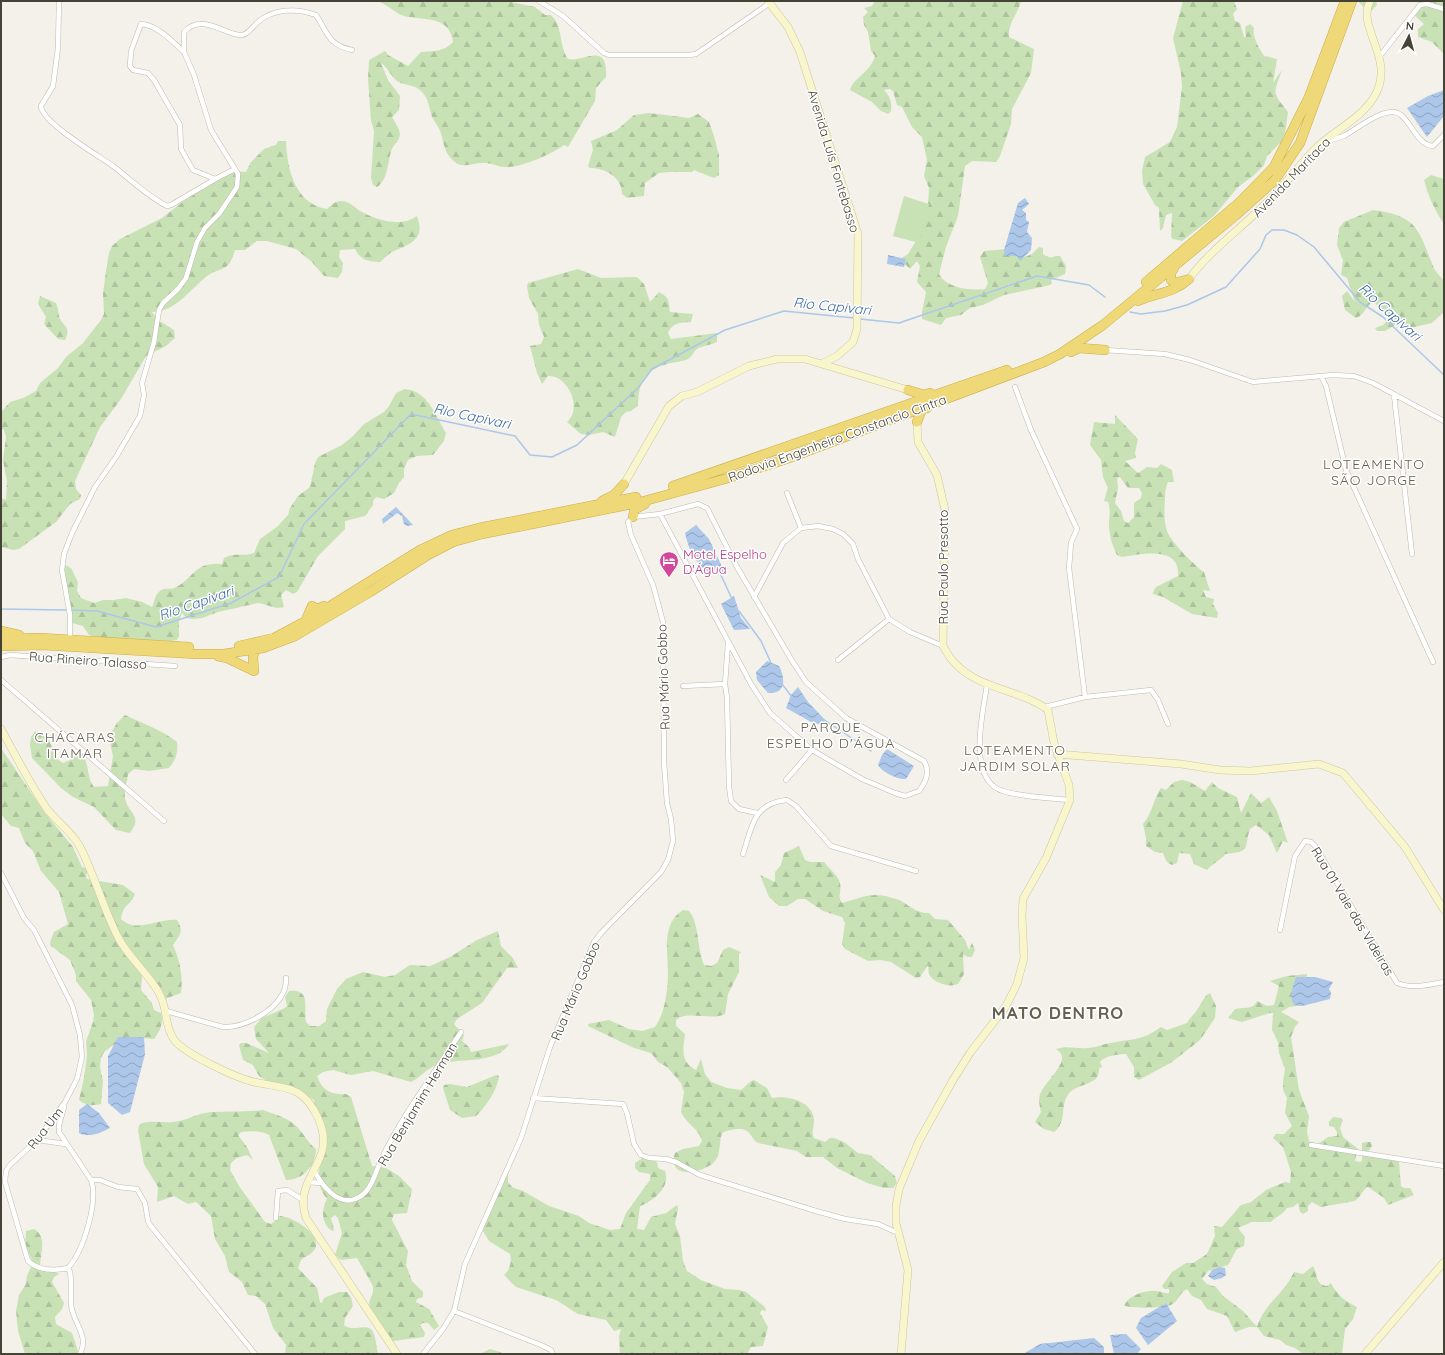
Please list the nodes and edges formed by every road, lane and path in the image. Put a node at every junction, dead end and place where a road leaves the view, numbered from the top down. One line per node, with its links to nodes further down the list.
1 (59, 1): 14 (street)
2 (539, 1): 5 (street)
3 (1352, 1): 15 (highway, Rodovia Engenheiro Constancio Cintra)
4 (1370, 1): 10 (street, Avenida Maritaca)
5 (769, 2): 21 (street, Avenida Luís Fontebasso)
6 (1344, 2): 24 (highway, Rodovia Engenheiro Constancio Cintra)
7 (1444, 9): 10 (street)
8 (352, 50): 9 (street)
9 (184, 52): 13 (street); 14 (street)
10 (1380, 56): 12 (street, Avenida Maritaca)
11 (1444, 135): 12 (street)
12 (1324, 141): 16 (street, Avenida Maritaca)
13 (235, 169): 14 (street); 46 (street)
14 (215, 179)
15 (1175, 266): 16 (highway); 17 (highway, Rodovia Engenheiro Constancio Cintra)
16 (1189, 279): 17 (highway)
17 (1124, 308): 18 (highway, Rodovia Engenheiro Constancio Cintra)
18 (1103, 325): 19 (highway); 20 (highway, Rodovia Engenheiro Constancio Cintra)
19 (1104, 350): 20 (highway); 22 (street)
20 (1044, 362): 27 (highway, Rodovia Engenheiro Constancio Cintra)
21 (823, 363): 25 (street); 31 (street)
22 (1320, 376): 26 (street); 54 (street)
23 (1015, 387): 60 (street)
24 (954, 388): 25 (highway); 28 (highway, Rodovia Engenheiro Constancio Cintra)
25 (908, 390): 28 (highway)
26 (1394, 395): 29 (street); 40 (street)
27 (950, 397): 28 (highway, Rodovia Engenheiro Constancio Cintra); 30 (highway)
28 (894, 413): 30 (highway); 32 (highway, Rodovia Engenheiro Constancio Cintra); 34 (highway, Rodovia Engenheiro Constancio Cintra)
29 (1444, 421)
30 (916, 422): 49 (street, Rua Paulo Presotto)
31 (624, 484): 34 (highway); 35 (highway)
32 (701, 485): 36 (highway, Rodovia Engenheiro Constancio Cintra); 38 (highway)
33 (788, 493): 39 (street)
34 (638, 497): 35 (highway, Rodovia Engenheiro Constancio Cintra)
35 (594, 506): 46 (highway, Rodovia Engenheiro Constancio Cintra)
36 (603, 511): 38 (highway); 50 (highway, Rodovia Engenheiro Constancio Cintra)
37 (660, 514): 38 (street); 41 (street); 47 (street)
38 (632, 517): 79 (street, Rua Mário Gobbo)
39 (801, 528): 41 (street); 42 (street)
40 (1412, 554)
41 (754, 597): 64 (street)
42 (889, 619): 49 (street); 53 (street)
43 (1, 631): 44 (highway)
44 (28, 637): 45 (highway); 46 (highway)
45 (1, 639)
46 (70, 640)
47 (728, 642): 57 (street); 64 (street)
48 (1, 646): 51 (highway, Rodovia Engenheiro Constancio Cintra)
49 (943, 646): 58 (street)
50 (255, 649): 51 (highway, Rodovia Engenheiro Constancio Cintra); 51 (highway)
51 (197, 654)
52 (1, 656): 55 (street, Rua Rineiro Talasso)
53 (838, 660)
54 (1433, 662)
55 (175, 666)
56 (1, 680): 69 (street)
57 (725, 684): 59 (street); 68 (street)
58 (987, 685): 61 (street); 67 (street)
59 (683, 686)
60 (1085, 697): 61 (street); 62 (street)
61 (1045, 707): 65 (street)
62 (1168, 724)
63 (1, 729): 77 (street)
64 (812, 750): 66 (street)
65 (1057, 754): 67 (street); 73 (street)
66 (786, 780)
67 (1070, 800): 91 (street)
68 (757, 813): 70 (street); 71 (street)
69 (164, 821)
70 (742, 854)
71 (916, 872)
72 (1, 873): 80 (street, Rua Um)
73 (1444, 910)
74 (1280, 930): 76 (street, Rua 01 Vale das Videiras)
75 (286, 978): 77 (street)
76 (1444, 982)
77 (166, 1011): 85 (street)
78 (461, 1032): 88 (street, Rua Benjamim Herman)
79 (533, 1098): 91 (street); 94 (street, Rua Mário Gobbo)
80 (65, 1102): 81 (street, Rua Um); 82 (street)
81 (37, 1140): 82 (street); 93 (street, Rua Um)
82 (66, 1144): 86 (street)
83 (1312, 1145): 84 (street)
84 (1444, 1166)
85 (314, 1170): 87 (street); 88 (street)
86 (91, 1180): 93 (street); 96 (street)
87 (307, 1182): 88 (street); 89 (street)
88 (320, 1183)
89 (303, 1200): 90 (street); 97 (street)
90 (276, 1218)
91 (898, 1233): 100 (street)
92 (1444, 1262): 101 (street)
93 (68, 1268): 95 (street)
94 (454, 1311): 98 (street, Rua Mário Gobbo); 99 (street)
95 (80, 1354)
96 (256, 1354)
97 (397, 1354)
98 (423, 1354)
99 (553, 1354)
100 (901, 1354)
101 (1365, 1354)

